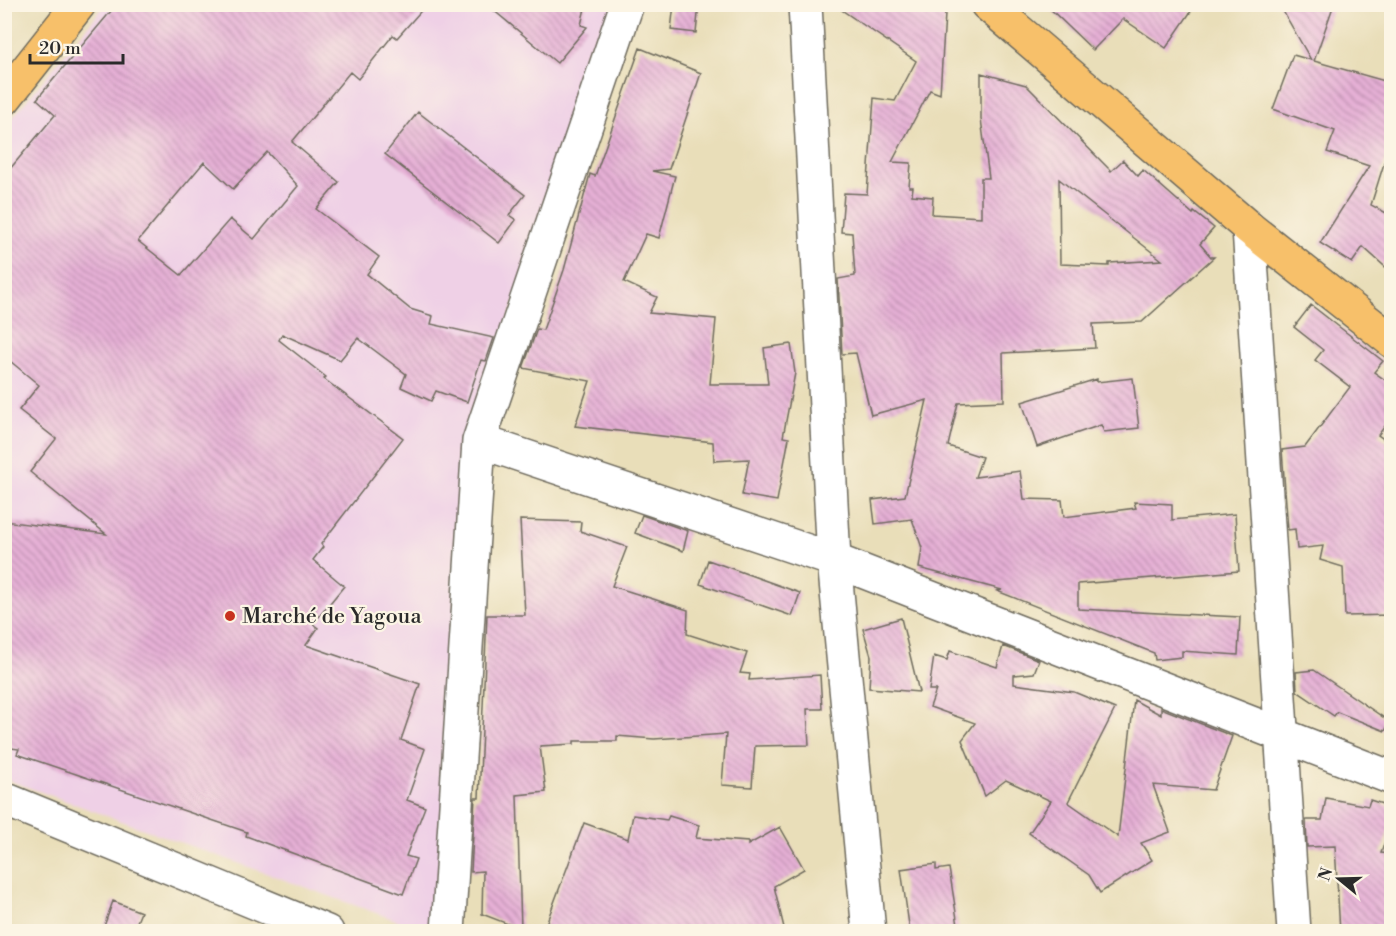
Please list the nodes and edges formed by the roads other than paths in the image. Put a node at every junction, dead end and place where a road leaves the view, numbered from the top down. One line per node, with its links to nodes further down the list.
1 (79, 4): 5 (main road)
2 (627, 4): 8 (street)
3 (805, 4): 9 (street)
4 (987, 4): 6 (main road)
5 (4, 99)
6 (1249, 228): 7 (main road); 10 (street)
7 (1392, 341)
8 (479, 441): 9 (street); 14 (street)
9 (834, 560): 10 (street); 15 (street)
10 (1282, 737): 11 (street); 16 (street)
11 (1392, 778)
12 (4, 799): 13 (street)
13 (327, 932)
14 (448, 932)
15 (869, 932)
16 (1294, 932)

